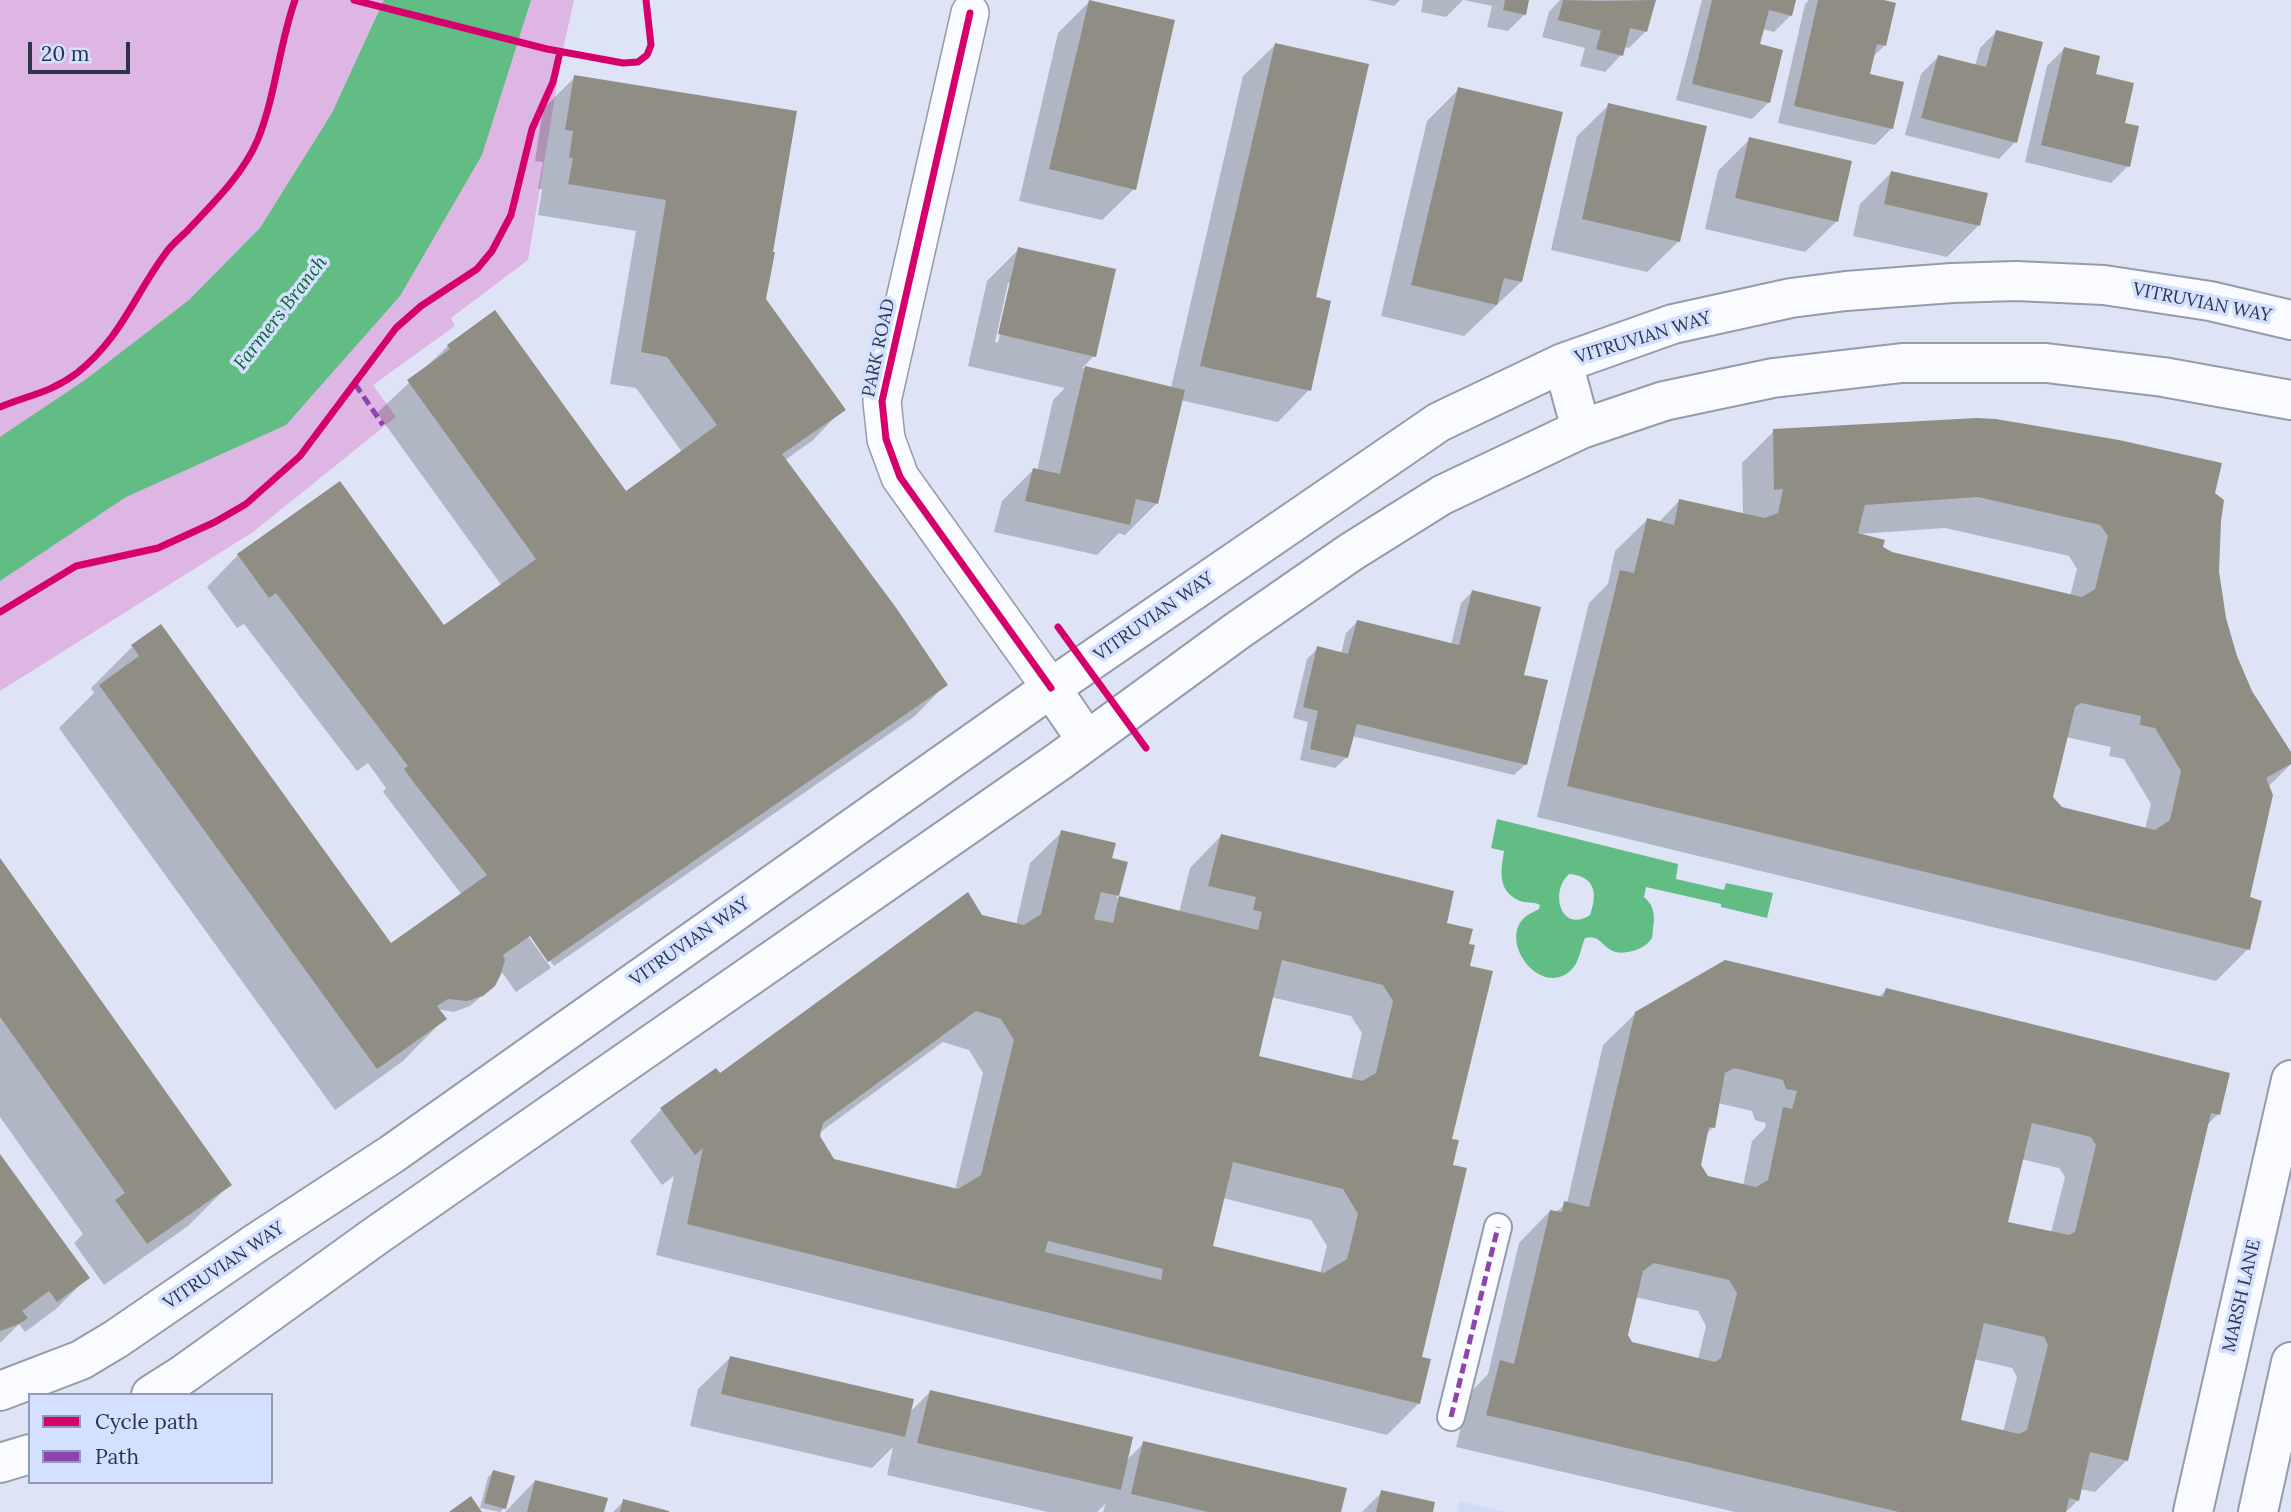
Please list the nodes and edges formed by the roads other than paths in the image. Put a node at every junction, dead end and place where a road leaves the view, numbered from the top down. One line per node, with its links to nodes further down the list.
1 (970, 13): 8 (street, PARK ROAD)
2 (2291, 320): 3 (main road, VITRUVIAN WAY)
3 (1563, 363): 7 (main road); 8 (main road, VITRUVIAN WAY)
4 (2252, 391): 5 (main road); 6 (main road); 7 (main road)
5 (2291, 400)
6 (2291, 418)
7 (1581, 429): 9 (main road)
8 (1051, 688): 9 (main road); 13 (main road, VITRUVIAN WAY)
9 (1087, 741): 14 (main road)
10 (2291, 1080): 18 (main road, MARSH LANE)
11 (1499, 1227): 15 (street)
12 (2291, 1362): 19 (main road)
13 (0, 1391)
14 (153, 1393)
15 (1451, 1417)
16 (28, 1455): 17 (main road)
17 (0, 1463)
18 (2193, 1512)
19 (2258, 1512)

